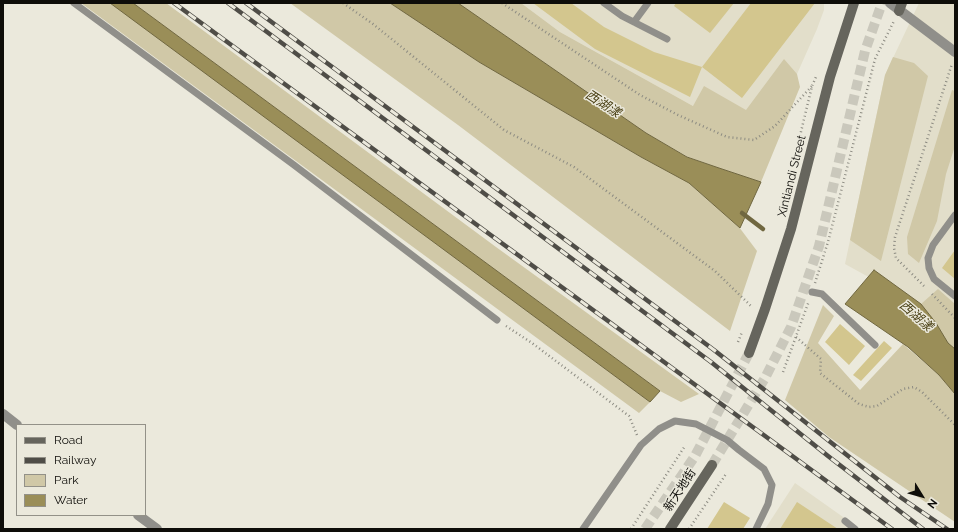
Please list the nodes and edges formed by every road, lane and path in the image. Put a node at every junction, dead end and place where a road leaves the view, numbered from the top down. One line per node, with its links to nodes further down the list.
1 (74, 3): 18 (lane)
2 (343, 3): 16 (path)
3 (502, 3): 12 (path)
4 (604, 3): 9 (lane)
5 (648, 3): 9 (lane)
6 (854, 3): 21 (main road, Xintiandi Street)
7 (890, 3): 8 (street)
8 (901, 7): 11 (street); 14 (path)
9 (634, 22): 10 (lane)
10 (666, 39)
11 (954, 56): 17 (path)
12 (812, 86)
13 (955, 215): 15 (lane)
14 (812, 292): 19 (path); 20 (lane)
15 (955, 296)
16 (752, 307)
17 (955, 318)
18 (497, 320): 26 (path)
19 (796, 337): 22 (path); 25 (path)
20 (875, 345)
21 (749, 353)
22 (783, 372)
23 (4, 417): 24 (street)
24 (16, 424)
25 (955, 425)
26 (641, 445): 33 (lane); 37 (lane)
27 (685, 446): 34 (path)
28 (712, 465): 35 (main road, 新天地街)
29 (726, 474): 36 (path)
30 (139, 516): 32 (street)
31 (845, 521): 38 (lane)
32 (157, 529)
33 (583, 529)
34 (630, 529)
35 (670, 529)
36 (689, 529)
37 (756, 529)
38 (855, 529)

